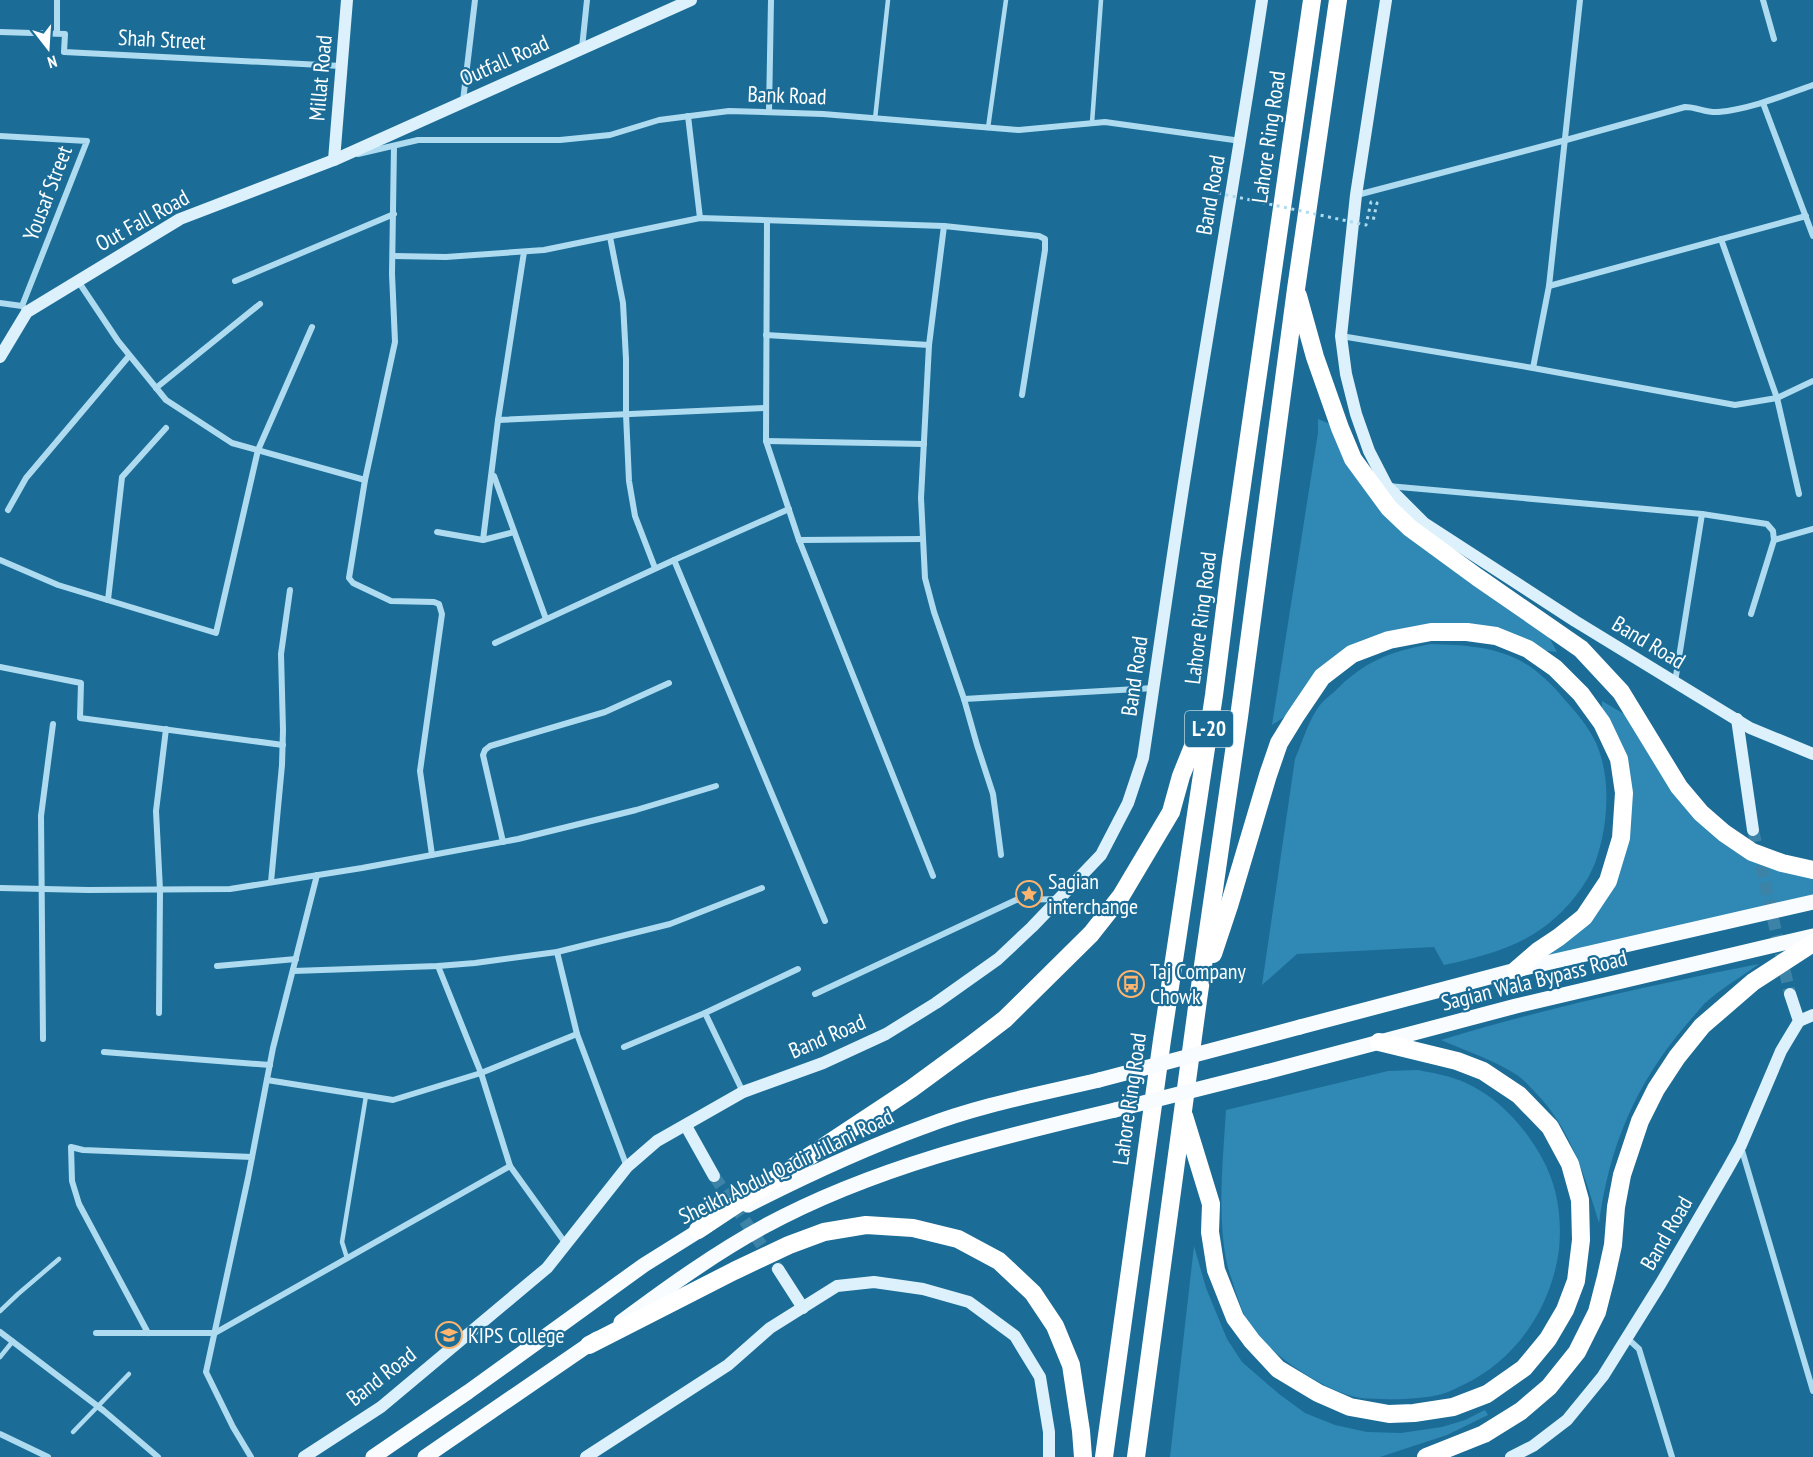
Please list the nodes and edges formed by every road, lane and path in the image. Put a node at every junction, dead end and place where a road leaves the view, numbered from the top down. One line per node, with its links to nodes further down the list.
1 (57, 0): 17 (street)
2 (347, 0): 20 (main road, Millat Road)
3 (475, 0): 22 (street)
4 (587, 0): 19 (street)
5 (691, 0): 19 (main road, Outfall Road)
6 (771, 0): 24 (street)
7 (888, 0): 26 (lane)
8 (1006, 0): 28 (lane)
9 (1101, 0): 27 (lane)
10 (1262, 0): 31 (main road, Band Road)
11 (1312, 0): 98 (highway, Lahore Ring Road / L-20)
12 (1338, 0): 50 (highway, L-20)
13 (1386, 0): 35 (main road, Band Road)
14 (1580, 0): 30 (street)
15 (1763, 0): 18 (street)
16 (0, 32): 17 (street)
17 (57, 33): 20 (street, Shah Street)
18 (1774, 39)
19 (582, 48): 22 (main road, Outfall Road)
20 (341, 66): 33 (main road, Millat Road)
21 (1813, 85): 23 (street)
22 (463, 102): 33 (main road, Outfall Road)
23 (1763, 103): 30 (street); 37 (street)
24 (769, 112): 25 (street, Bank Road); 26 (street, Bank Road)
25 (688, 116): 32 (street, Bank Road); 38 (street)
26 (875, 118): 28 (street, Bank Road)
27 (1092, 123): 28 (street, Bank Road); 31 (street, Bank Road)
28 (988, 128)
29 (0, 136): 53 (street, Yousaf Street)
30 (1566, 140): 35 (street); 49 (street)
31 (1241, 141): 97 (main road, Band Road)
32 (394, 146): 33 (street, Bank Road); 36 (street)
33 (334, 160): 47 (main road, Out Fall Road)
34 (1218, 193): 40 (path, bridge)
35 (1356, 195): 56 (main road, Band Road)
36 (394, 214): 46 (street); 48 (street)
37 (1806, 216): 42 (street); 44 (street)
38 (700, 218): 39 (street); 43 (street)
39 (767, 220): 41 (street); 55 (street)
40 (1373, 221)
41 (944, 226): 57 (street); 63 (street)
42 (1813, 236)
43 (610, 237): 45 (street); 66 (street)
44 (1721, 239): 49 (street); 64 (street)
45 (524, 252): 46 (street); 67 (street)
46 (394, 256): 73 (street)
47 (78, 281): 53 (main road, Out Fall Road); 58 (street)
48 (235, 281)
49 (1549, 286): 60 (street)
50 (1296, 289): 110 (highway); 132 (highway, L-20)
51 (0, 303): 53 (street)
52 (260, 304): 62 (street)
53 (25, 309): 59 (main road, Out Fall Road)
54 (312, 327): 71 (street)
55 (766, 336): 57 (street); 65 (street)
56 (1341, 336): 60 (street); 74 (main road, Band Road)
57 (929, 345): 70 (street)
58 (129, 356): 62 (street); 77 (street)
59 (0, 357)
60 (1533, 368): 64 (street)
61 (1813, 381): 64 (street)
62 (156, 388): 71 (street)
63 (1022, 395)
64 (1777, 398): 75 (street)
65 (766, 408): 66 (street); 69 (street)
66 (626, 414): 67 (street); 88 (street)
67 (498, 420): 72 (street)
68 (166, 428): 90 (street)
69 (766, 441): 70 (street); 76 (street)
70 (924, 444): 82 (street)
71 (258, 450): 73 (street); 90 (street)
72 (492, 472): 81 (street); 83 (street)
73 (365, 480): 108 (street)
74 (1387, 486): 78 (street); 95 (main road, Band Road)
75 (1799, 494)
76 (789, 509): 84 (street); 87 (street)
77 (8, 510)
78 (1702, 514): 85 (street); 95 (street)
79 (1813, 528): 85 (street)
80 (437, 532): 83 (street)
81 (514, 532): 83 (street); 92 (street)
82 (923, 539): 84 (street); 99 (street)
83 (483, 540)
84 (800, 540): 112 (street)
85 (1773, 540): 91 (street)
86 (0, 560): 90 (street)
87 (674, 560): 88 (street); 120 (street)
88 (655, 568): 92 (street)
89 (290, 590): 103 (street)
90 (108, 600)
91 (1751, 614)
92 (546, 619): 93 (street)
93 (495, 643)
94 (0, 667): 102 (street)
95 (1675, 682): 100 (main road, Band Road)
96 (669, 683): 107 (street)
97 (1154, 688): 99 (street); 118 (main road, Band Road)
98 (1214, 695): 156 (highway); 185 (highway, Lahore Ring Road / L-20, bridge)
99 (964, 699): 109 (street)
100 (1737, 719): 104 (main road, Band Road); 106 (main road)
101 (53, 724): 116 (street)
102 (166, 729): 103 (street); 117 (street)
103 (283, 745): 113 (street)
104 (1813, 754)
105 (716, 786): 107 (street)
106 (1753, 830)
107 (503, 842): 108 (street)
108 (432, 855): 111 (street)
109 (1001, 855)
110 (1813, 870)
111 (317, 875): 113 (street); 124 (street)
112 (933, 876)
113 (271, 882): 117 (street)
114 (0, 888): 116 (street)
115 (762, 888): 123 (street)
116 (42, 889): 117 (street); 138 (street)
117 (160, 890): 133 (street)
118 (1059, 899): 130 (street); 147 (main road, Band Road)
119 (1813, 902): 128 (main road, Sagian Wala Bypass Road)
120 (825, 921)
121 (1813, 936): 139 (main road, Sagian Wala Bypass Road)
122 (1813, 942): 187 (highway)
123 (557, 952): 126 (street); 137 (street)
124 (296, 959): 125 (street); 129 (street)
125 (216, 966)
126 (438, 966): 129 (street); 144 (street)
127 (798, 969): 134 (street)
128 (1516, 970): 132 (highway); 146 (main road, Sagian Wala Bypass Road, bridge)
129 (292, 971): 142 (street)
130 (815, 994)
131 (1791, 994): 136 (main road)
132 (1198, 1000): 149 (highway, L-20, bridge)
133 (159, 1013)
134 (705, 1013): 140 (street); 147 (street)
135 (1813, 1016): 136 (main road)
136 (1799, 1021): 151 (main road, Band Road)
137 (577, 1034): 144 (street); 154 (street)
138 (43, 1039)
139 (1379, 1042): 143 (main road, Sagian Wala Bypass Road); 149 (highway)
140 (624, 1047)
141 (104, 1052): 142 (street)
142 (270, 1065): 145 (street)
143 (1266, 1072): 169 (main road, Sheikh Abdul Qadir Jillani Road, bridge)
144 (481, 1073): 148 (street); 153 (street)
145 (267, 1080): 148 (street); 152 (street)
146 (1099, 1080): 156 (main road, Sheikh Abdul Qadir Jillani Road)
147 (743, 1092): 150 (main road, Band Road)
148 (366, 1096): 158 (lane)
149 (1183, 1112): 186 (highway, L-20)
150 (687, 1126): 154 (main road, Band Road); 155 (main road)
151 (1741, 1145): 167 (main road, Band Road); 172 (street)
152 (252, 1157): 165 (street); 166 (street)
153 (510, 1166): 157 (street); 158 (street)
154 (627, 1167): 157 (main road, Band Road)
155 (714, 1176)
156 (698, 1230): 180 (main road, Sheikh Abdul Qadir Jillani Road)
157 (567, 1245): 179 (main road, Band Road)
158 (347, 1258): 166 (street)
159 (58, 1259): 162 (lane)
160 (778, 1269): 161 (main road)
161 (803, 1308): 182 (main road); 183 (main road)
162 (0, 1311)
163 (0, 1332): 168 (street)
164 (96, 1333): 165 (street)
165 (148, 1333): 166 (street)
166 (215, 1333): 178 (street)
167 (1627, 1338): 188 (main road, Band Road); 189 (street)
168 (13, 1341): 170 (lane); 173 (street)
169 (589, 1345): 181 (main road, Sheikh Abdul Qadir Jillani Road); 184 (highway)
170 (0, 1357)
171 (129, 1374): 173 (lane)
172 (1813, 1390)
173 (98, 1406): 174 (lane); 177 (street)
174 (74, 1432)
175 (0, 1434): 176 (street)
176 (48, 1457)
177 (158, 1457)
178 (251, 1457)
179 (304, 1457)
180 (373, 1457)
181 (425, 1457)
182 (586, 1457)
183 (1048, 1457)
184 (1083, 1457)
185 (1104, 1457)
186 (1136, 1457)
187 (1426, 1457)
188 (1512, 1457)
189 (1672, 1457)

